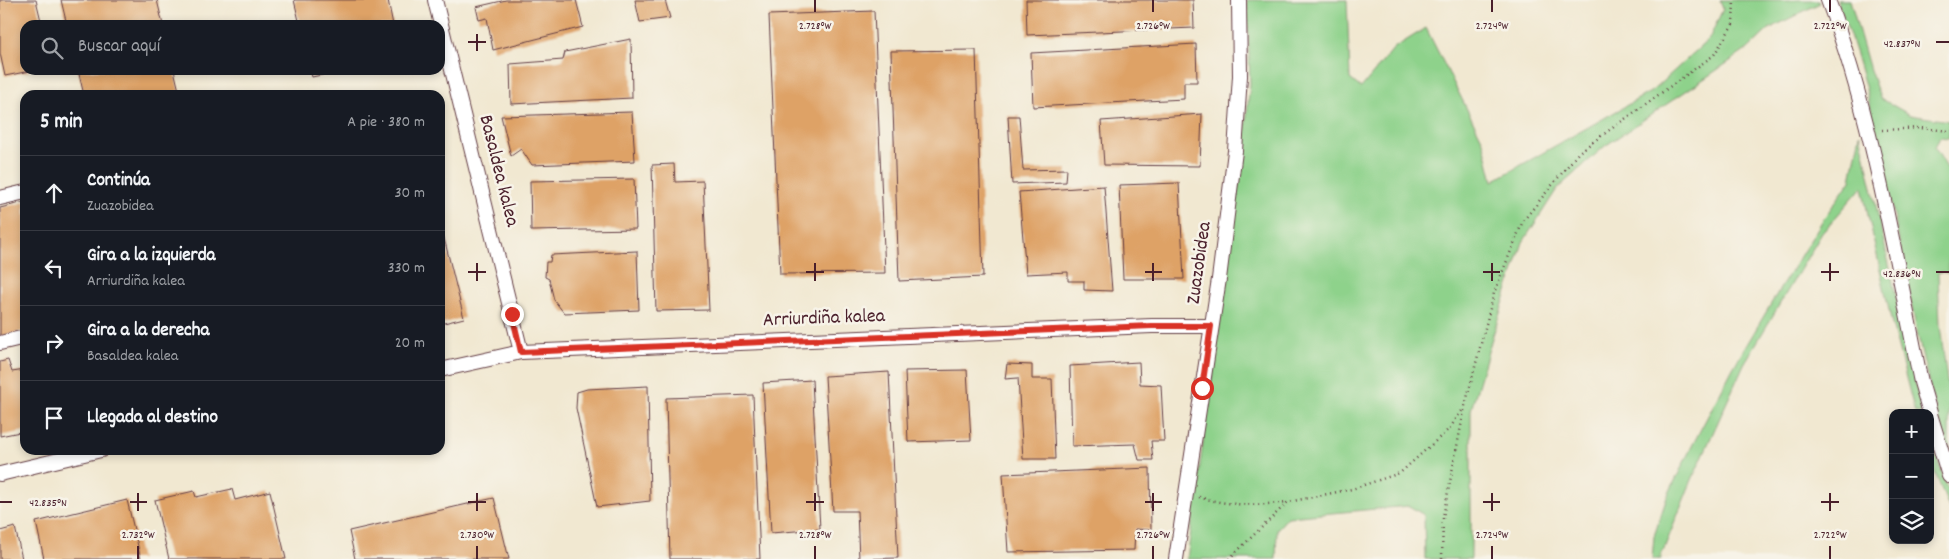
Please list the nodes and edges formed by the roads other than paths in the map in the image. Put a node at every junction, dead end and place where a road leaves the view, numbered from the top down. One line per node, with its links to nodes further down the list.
1 (435, 0): 4 (street, Basaldea kalea)
2 (1239, 0): 8 (street, Zuazobidea)
3 (1828, 0): 13 (street)
4 (440, 20)
5 (445, 41): 11 (street, Basaldea kalea)
6 (20, 193): 7 (street)
7 (0, 198)
8 (1211, 326): 11 (street, Arriurdiña kalea); 18 (street, Zuazobidea)
9 (20, 338): 10 (street)
10 (0, 343)
11 (521, 352): 12 (street, Arriurdiña kalea)
12 (445, 369)
13 (1929, 409)
14 (1934, 427): 17 (street)
15 (80, 455): 16 (street)
16 (0, 474)
17 (1949, 476)
18 (1176, 559)

